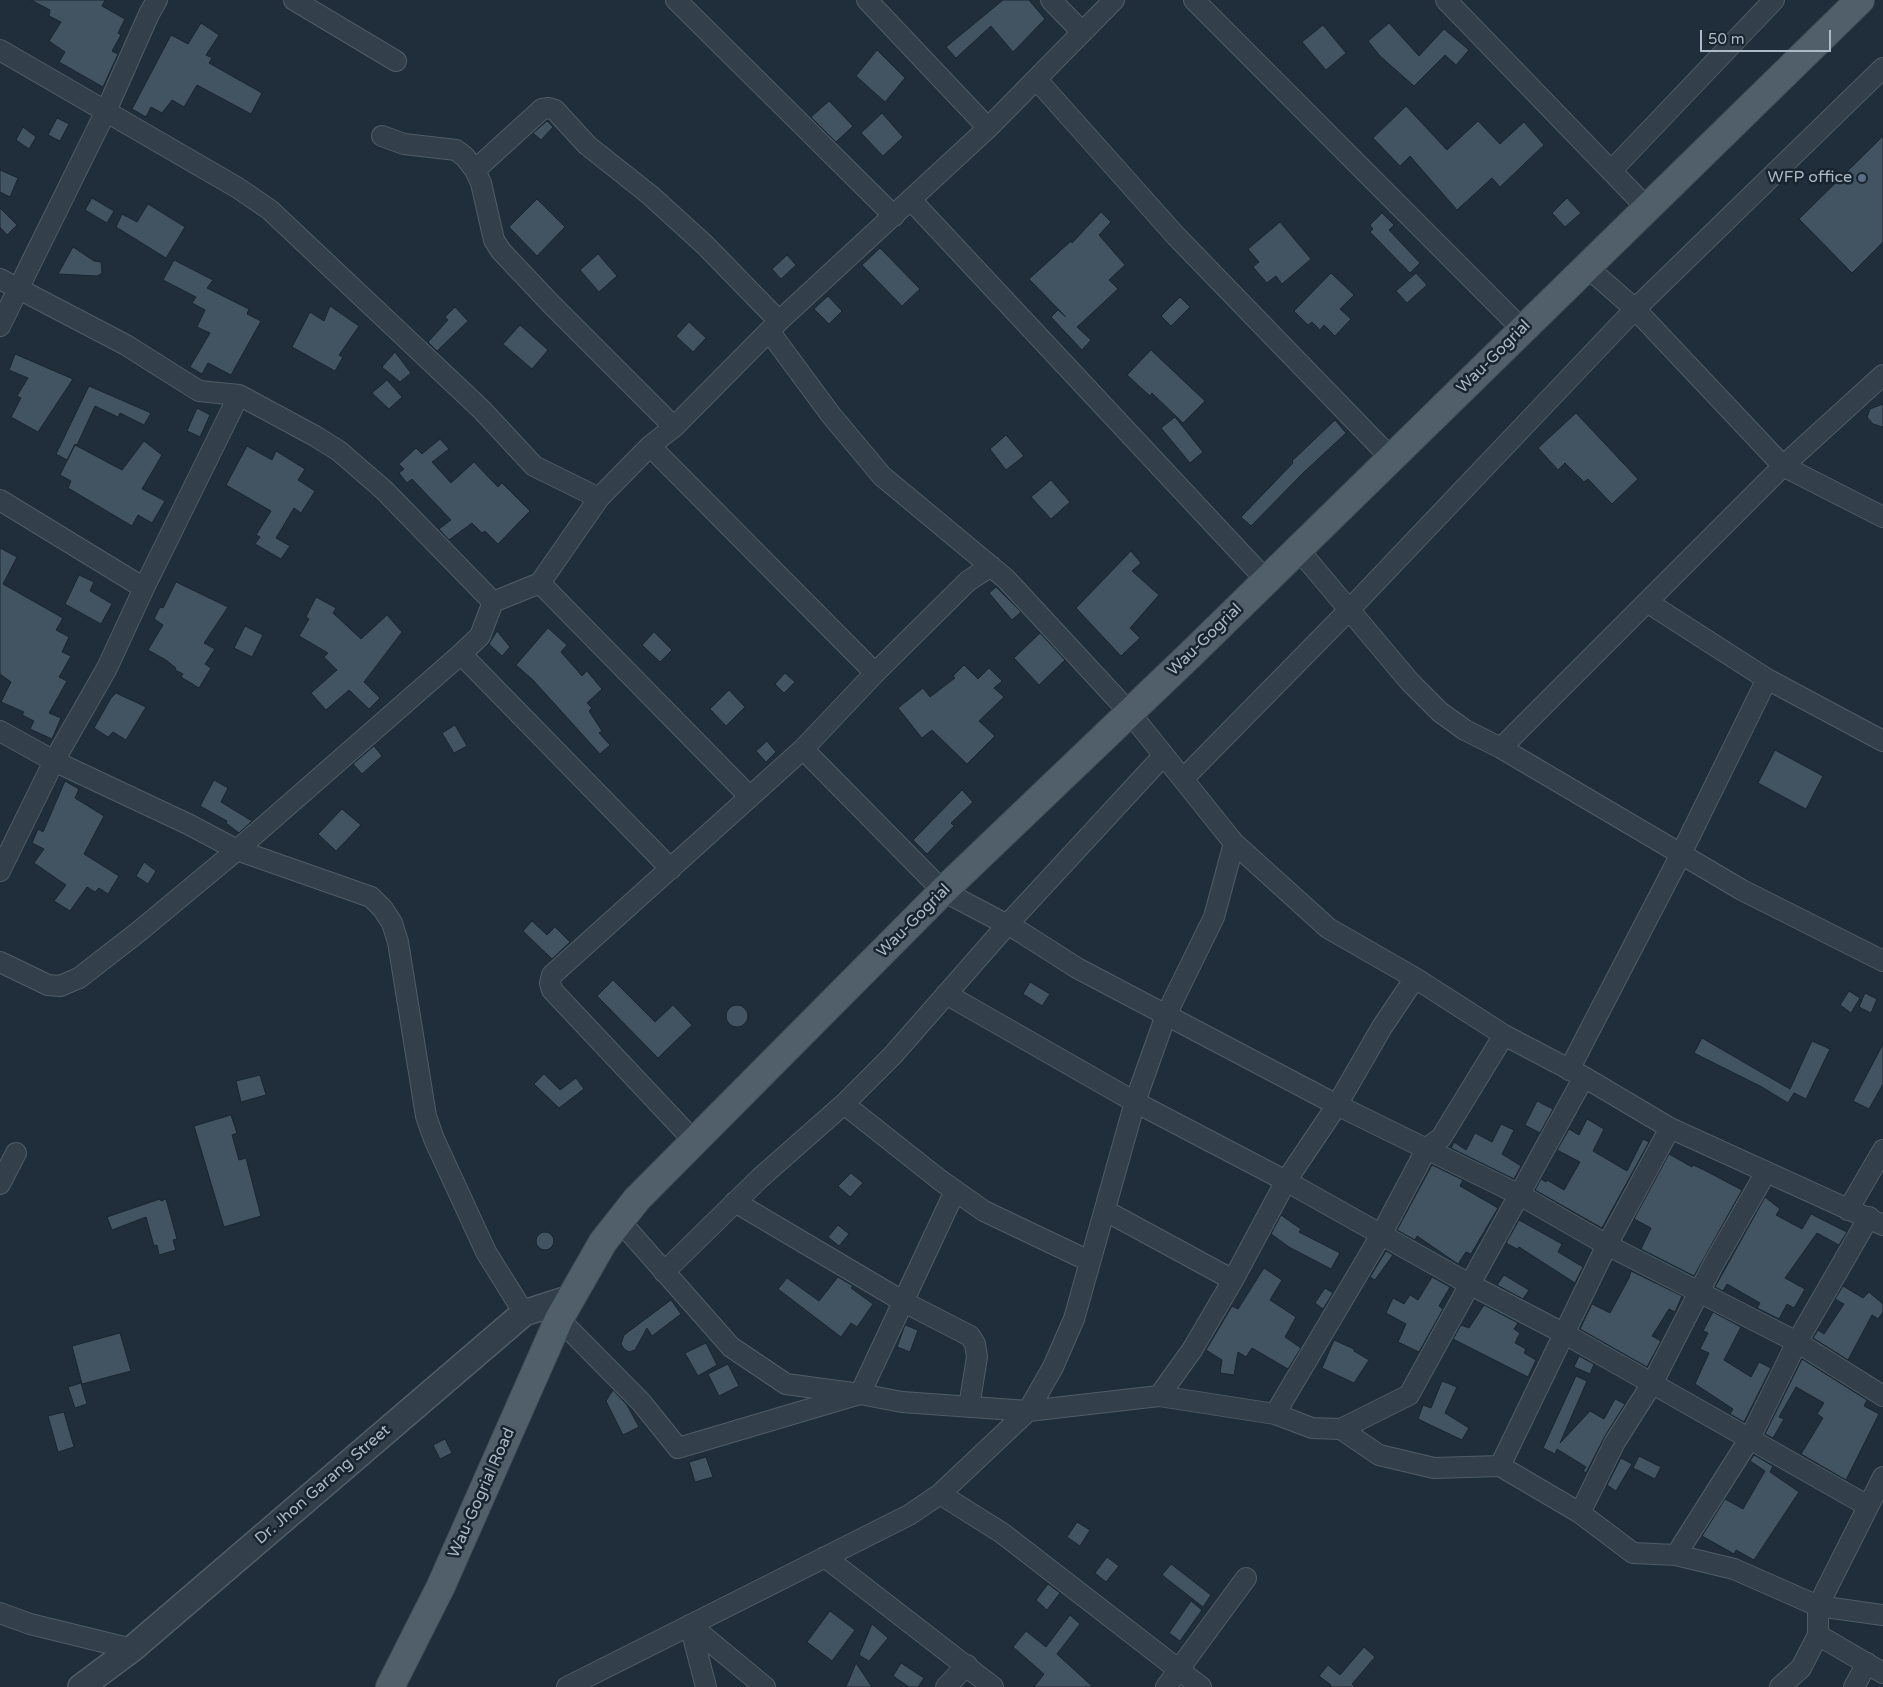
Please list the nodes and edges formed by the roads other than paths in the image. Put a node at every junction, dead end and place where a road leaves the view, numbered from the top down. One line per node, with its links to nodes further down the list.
1 (157, 0): 16 (street)
2 (294, 0): 13 (street)
3 (676, 0): 23 (street)
4 (867, 0): 17 (street)
5 (1051, 0): 11 (street)
6 (1114, 0): 11 (street)
7 (1194, 0): 30 (street)
8 (1446, 0): 20 (street)
9 (1774, 0): 20 (street)
10 (1860, 0): 22 (main road, Wau-Gogrial)
11 (1082, 32): 15 (street)
12 (0, 50): 16 (street)
13 (396, 61)
14 (1883, 68): 27 (street)
15 (1037, 80): 17 (street); 35 (street)
16 (106, 111): 26 (street); 37 (street)
17 (988, 128): 21 (street)
18 (382, 136): 19 (street)
19 (475, 170): 29 (street); 33 (street)
20 (1611, 170): 22 (street)
21 (911, 200): 23 (street); 42 (street)
22 (1648, 209): 24 (main road, Wau-Gogrial)
23 (894, 216): 29 (street)
24 (1587, 267): 27 (street); 30 (main road, Wau-Gogrial)
25 (0, 279): 26 (street)
26 (18, 289): 28 (street); 32 (street)
27 (1635, 310): 36 (street); 47 (street)
28 (0, 326)
29 (774, 326): 33 (street); 41 (street)
30 (1522, 329): 35 (main road, Wau-Gogrial)
31 (1883, 375): 36 (street)
32 (239, 395): 44 (street); 45 (street)
33 (674, 428): 34 (street)
34 (650, 446): 37 (street); 49 (street)
35 (1391, 458): 40 (main road, Wau-Gogrial)
36 (1783, 466): 39 (street); 46 (street)
37 (599, 498): 43 (street)
38 (0, 500): 44 (street)
39 (1883, 517)
40 (1298, 548): 42 (main road, Wau-Gogrial); 47 (street)
41 (992, 566): 49 (street); 51 (street)
42 (1266, 580): 51 (main road, Wau-Gogrial)
43 (540, 583): 45 (street); 59 (street)
44 (144, 588): 57 (street)
45 (493, 602): 48 (street)
46 (1647, 602): 50 (street); 54 (street)
47 (1349, 610): 54 (street); 58 (street)
48 (461, 654): 61 (street); 63 (street)
49 (875, 673): 55 (street)
50 (1767, 679): 53 (street); 62 (street)
51 (1130, 713): 56 (street); 65 (main road, Wau-Gogrial)
52 (0, 731): 57 (street)
53 (1883, 741)
54 (1501, 748): 62 (street)
55 (803, 749): 59 (street); 65 (street)
56 (1163, 756): 58 (street); 66 (street)
57 (54, 761): 61 (street); 64 (street)
58 (1183, 779): 60 (street)
59 (750, 797): 63 (street)
60 (1234, 844): 69 (street); 71 (street)
61 (238, 850): 68 (street); 101 (street)
62 (1680, 854): 67 (street); 73 (street)
63 (671, 869): 78 (street)
64 (0, 871)
65 (943, 891): 66 (street); 78 (main road, Wau-Gogrial)
66 (1006, 925): 70 (street); 71 (street)
67 (1883, 961)
68 (0, 962)
69 (1415, 978): 72 (street); 76 (street)
70 (946, 994): 74 (street); 75 (street)
71 (1166, 1015): 74 (street); 76 (street)
72 (1504, 1035): 73 (street); 79 (street)
73 (1577, 1074): 77 (street); 86 (street)
74 (1135, 1102): 83 (street); 88 (street)
75 (844, 1104): 85 (street); 87 (street)
76 (1337, 1105): 79 (street); 83 (street)
77 (1670, 1128): 82 (street); 93 (street)
78 (694, 1141): 90 (main road, Wau-Gogrial)
79 (1427, 1148): 86 (street); 92 (street)
80 (1883, 1150): 89 (street)
81 (16, 1153): 84 (street)
82 (1766, 1172): 89 (street); 98 (street)
83 (1286, 1181): 92 (street); 96 (street)
84 (0, 1184)
85 (955, 1191): 94 (street); 99 (street)
86 (1520, 1195): 93 (street); 97 (street)
87 (736, 1202): 95 (street); 99 (street)
88 (1106, 1210): 94 (street); 96 (street)
89 (1848, 1210): 91 (street)
90 (619, 1220): 95 (street); 100 (main road, Wau-Gogrial)
91 (1876, 1221): 103 (street)
92 (1381, 1235): 97 (street); 110 (street)
93 (1607, 1245): 98 (street); 102 (street)
94 (1089, 1261): 109 (street)
95 (664, 1272): 105 (street)
96 (1233, 1280): 106 (street)
97 (1470, 1285): 102 (street); 111 (street)
98 (1700, 1292): 103 (street); 104 (street)
99 (904, 1302): 105 (street); 108 (street)
100 (565, 1308): 101 (street, Dr. Jhon Garang Street); 105 (street); 131 (main road, Wau-Gogrial Road)
101 (524, 1313): 126 (street, Dr. Jhon Garang Street)
102 (1565, 1334): 104 (street); 113 (street)
103 (1797, 1342): 107 (street); 112 (street)
104 (1652, 1382): 112 (street); 117 (street)
105 (860, 1394): 108 (street)
106 (1159, 1396): 109 (street); 110 (street)
107 (1883, 1396)
108 (970, 1407): 109 (street)
109 (1028, 1411): 115 (street)
110 (1275, 1414): 111 (street)
111 (1341, 1429): 113 (street)
112 (1750, 1438): 116 (street); 118 (street)
113 (1500, 1466): 117 (street)
114 (1883, 1477): 116 (street)
115 (940, 1494): 119 (street); 129 (street)
116 (1868, 1506): 121 (street)
117 (1580, 1513): 118 (street)
118 (1676, 1555): 121 (street)
119 (826, 1557): 124 (street); 127 (street)
120 (1246, 1578): 129 (street)
121 (1818, 1606): 123 (street); 125 (street)
122 (0, 1613): 126 (street)
123 (1883, 1615)
124 (690, 1625): 132 (street); 133 (street); 134 (street)
125 (1818, 1635): 128 (street); 139 (street)
126 (132, 1649): 130 (street, Dr. Jhon Garang Street)
127 (967, 1665): 135 (street); 136 (street)
128 (1875, 1668): 140 (street)
129 (1179, 1669): 137 (street); 138 (street)
130 (81, 1687)
131 (390, 1687)
132 (567, 1687)
133 (706, 1687)
134 (765, 1687)
135 (946, 1687)
136 (993, 1687)
137 (1166, 1687)
138 (1201, 1687)
139 (1780, 1687)
140 (1854, 1687)

